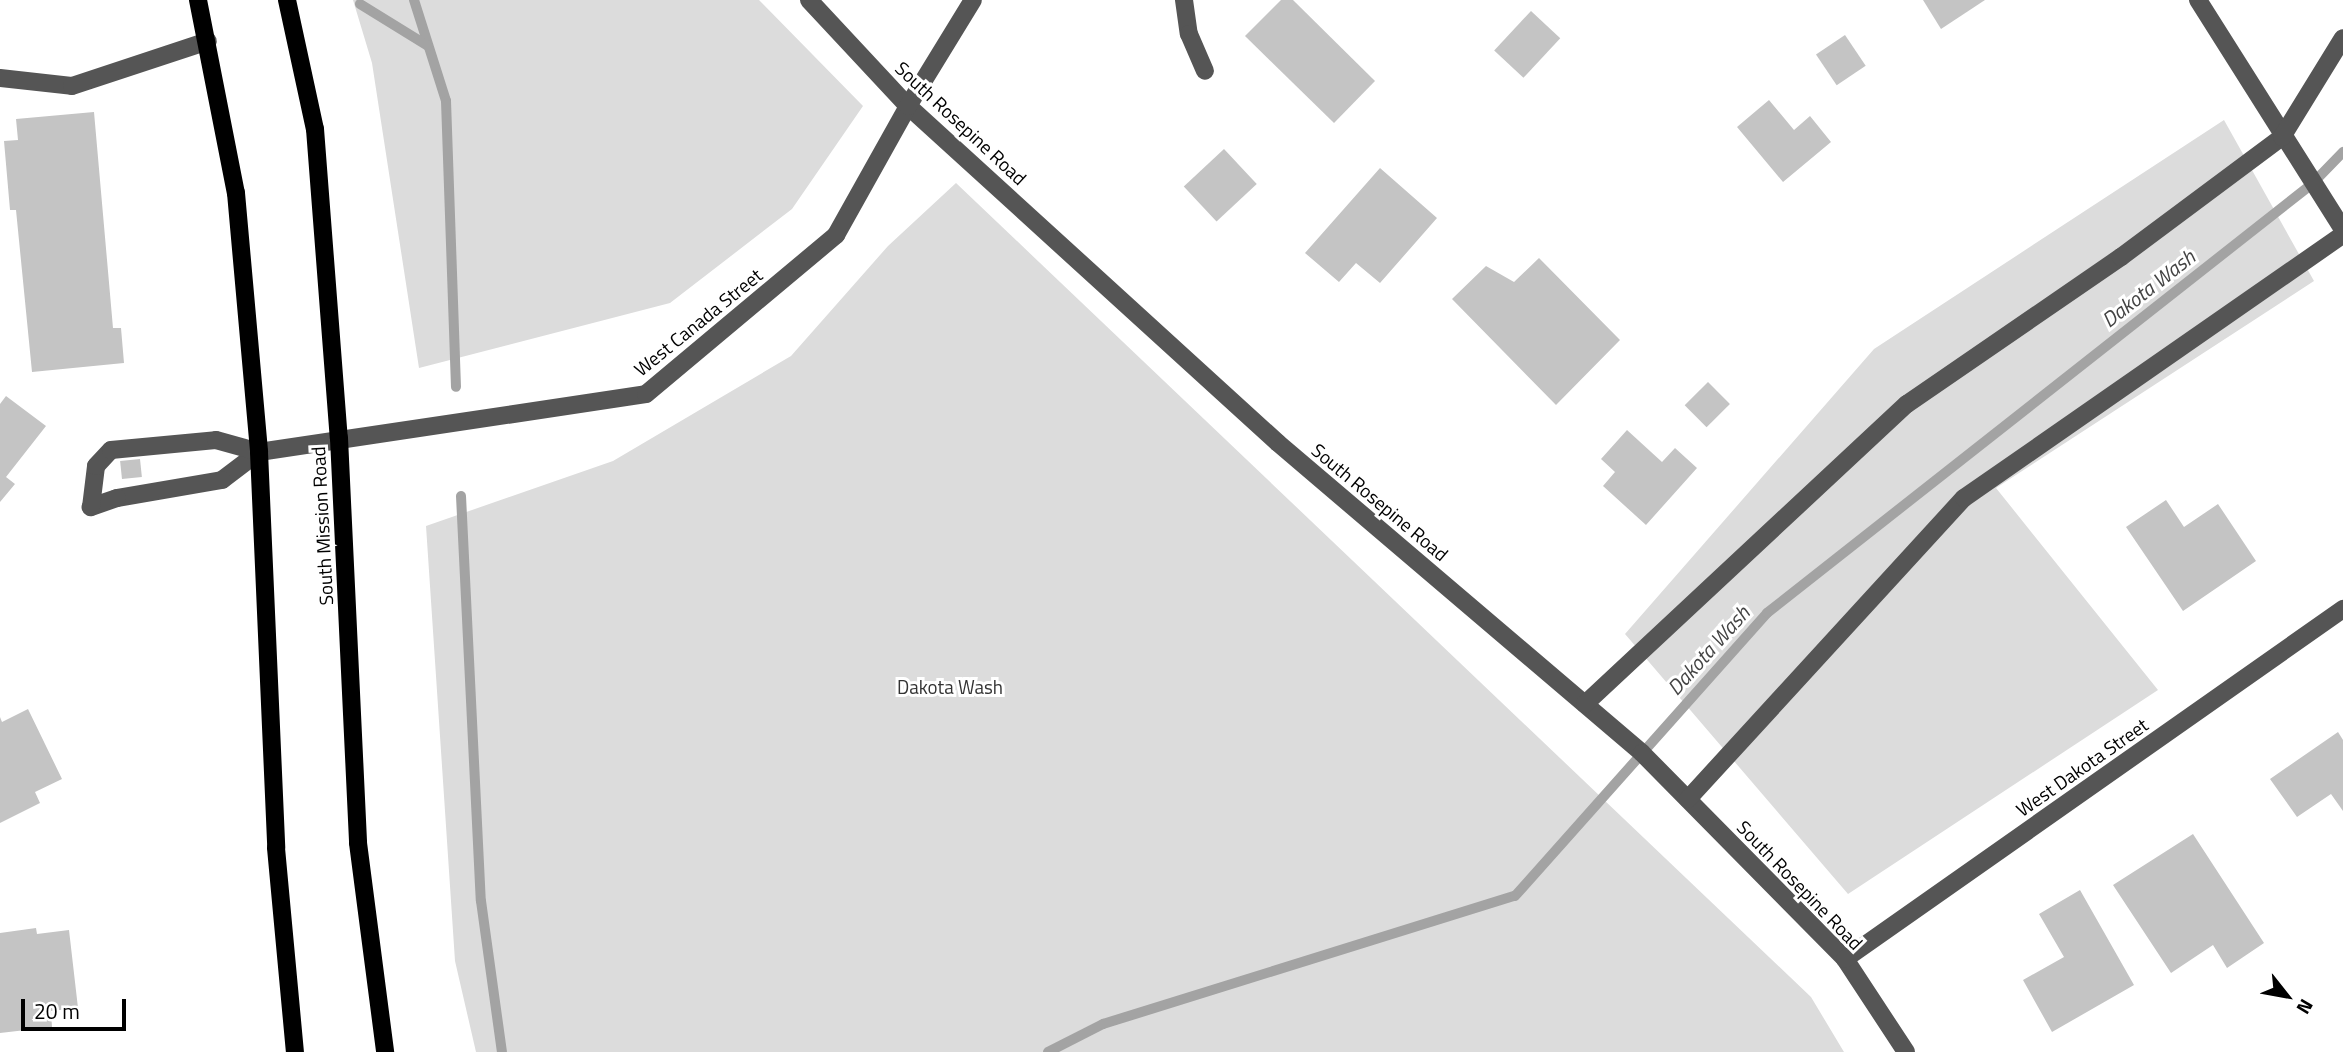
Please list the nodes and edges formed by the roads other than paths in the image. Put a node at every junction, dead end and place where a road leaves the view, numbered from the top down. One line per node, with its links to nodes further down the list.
1 (198, 0): 8 (main road)
2 (287, 0): 15 (main road, South Mission Road)
3 (808, 0): 11 (street, South Rosepine Road)
4 (973, 0): 11 (street, West Canada Street)
5 (1184, 0): 9 (street)
6 (2198, 0): 12 (street)
7 (2343, 38): 12 (street)
8 (208, 41): 10 (street); 16 (main road)
9 (1205, 71)
10 (0, 78)
11 (908, 106): 15 (street, West Canada Street); 18 (street, South Rosepine Road)
12 (2283, 136): 13 (street); 18 (street)
13 (2343, 229)
14 (2343, 235): 19 (street)
15 (339, 438): 16 (street, West Canada Street); 22 (main road, South Mission Road)
16 (259, 452): 16 (street); 21 (main road)
17 (2343, 610): 20 (street, West Dakota Street)
18 (1585, 704): 19 (street, South Rosepine Road)
19 (1688, 799): 20 (street, South Rosepine Road)
20 (1845, 959): 23 (street, South Rosepine Road)
21 (295, 1052)
22 (384, 1052)
23 (1906, 1052)

